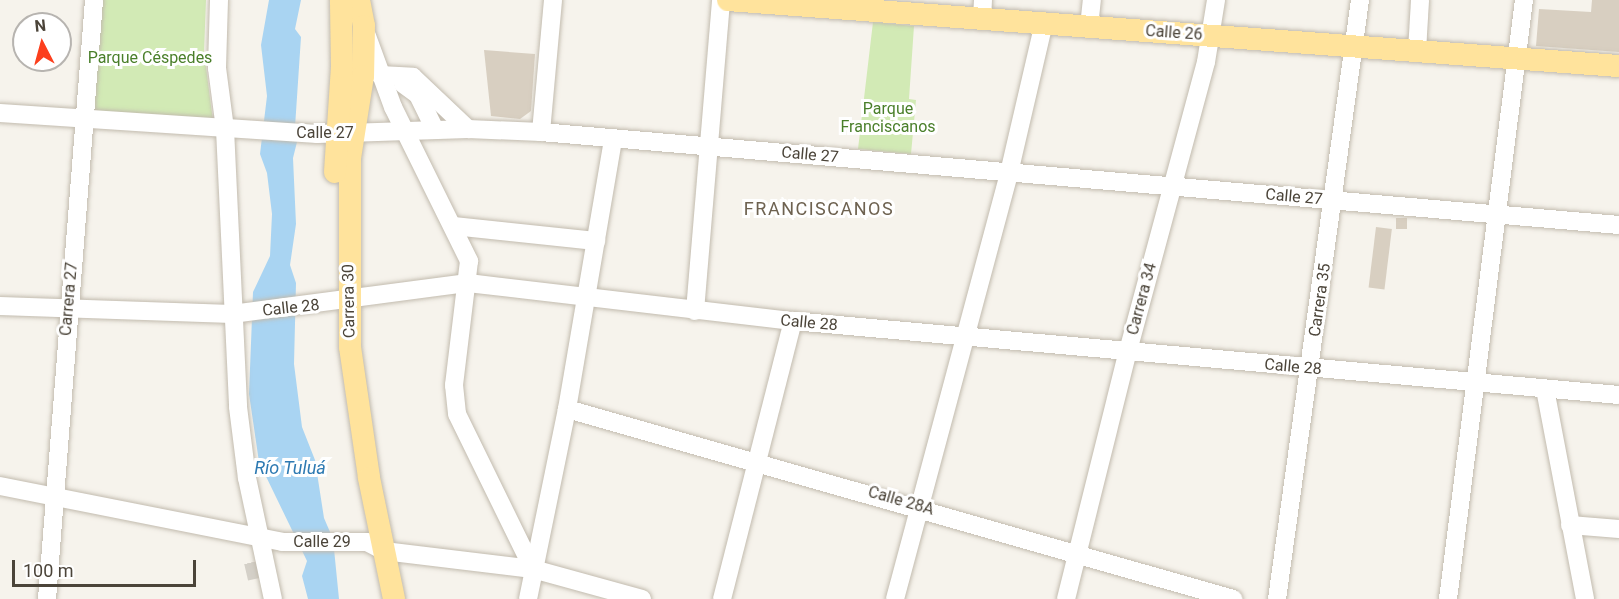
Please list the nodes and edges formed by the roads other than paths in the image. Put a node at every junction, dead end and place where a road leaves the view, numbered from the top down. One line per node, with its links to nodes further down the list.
1 (94, 0): 25 (street, Carrera 27)
2 (219, 0): 26 (street)
3 (341, 0): 31 (main road, Carrera 30)
4 (359, 0): 16 (main road, Carrera 30)
5 (553, 0): 30 (street)
6 (721, 0): 33 (street)
7 (728, 0): 13 (main road, Calle 26)
8 (1092, 0): 17 (street)
9 (1216, 0): 18 (street, Carrera 34)
10 (1360, 0): 19 (street, Carrera 35)
11 (1420, 0): 20 (street)
12 (1524, 0): 21 (street)
13 (865, 5): 14 (main road, Calle 26)
14 (983, 9): 15 (main road, Calle 26)
15 (1044, 23): 17 (main road, Calle 26); 34 (street)
16 (364, 26): 23 (street); 31 (main road, Carrera 30)
17 (1089, 27): 18 (main road, Calle 26)
18 (1212, 36): 19 (main road, Calle 26); 35 (street, Carrera 34)
19 (1356, 47): 20 (main road, Calle 26); 36 (street, Carrera 35)
20 (1417, 51): 21 (main road, Calle 26)
21 (1519, 59): 22 (main road, Calle 26); 37 (street)
22 (1619, 66)
23 (382, 79): 27 (street); 28 (street); 29 (street)
24 (0, 113): 25 (street, Calle 27)
25 (85, 120): 26 (street, Calle 27); 45 (street, Carrera 27)
26 (225, 129): 31 (street, Calle 27); 47 (street)
27 (468, 129): 28 (street, Calle 27); 30 (street, Calle 27)
28 (435, 130): 29 (street, Calle 27)
29 (406, 131): 31 (street, Calle 27); 39 (street)
30 (541, 132): 32 (street, Calle 27)
31 (336, 134): 43 (main road, Carrera 30)
32 (613, 139): 33 (street, Calle 27); 40 (street)
33 (708, 147): 34 (street, Calle 27); 46 (street)
34 (1009, 173): 35 (street, Calle 27); 49 (street)
35 (1173, 187): 36 (street, Calle 27); 50 (street, Carrera 34)
36 (1335, 201): 37 (street, Calle 27); 51 (street, Carrera 35)
37 (1499, 215): 38 (street, Calle 27); 52 (street)
38 (1619, 225)
39 (453, 226): 40 (street); 41 (street)
40 (596, 241): 42 (street)
41 (468, 283): 42 (street, Calle 28); 43 (street, Calle 28); 65 (street)
42 (586, 300): 46 (street, Calle 28); 55 (street)
43 (341, 302): 47 (street, Calle 28); 63 (main road, Carrera 30)
44 (0, 306): 45 (street, Calle 28)
45 (68, 311): 47 (street, Calle 28); 58 (street, Carrera 27)
46 (695, 311): 48 (street, Calle 28)
47 (238, 314): 62 (street)
48 (793, 321): 49 (street, Calle 28); 56 (street)
49 (964, 336): 50 (street, Calle 28); 59 (street)
50 (1128, 351): 51 (street, Calle 28); 64 (street, Carrera 34)
51 (1310, 369): 52 (street, Calle 28); 76 (street, Carrera 35)
52 (1478, 383): 53 (street, Calle 28); 77 (street)
53 (1545, 389): 54 (street, Calle 28); 60 (street)
54 (1619, 395)
55 (567, 409): 56 (street, Calle 28A); 65 (street)
56 (758, 461): 59 (street, Calle 28A); 72 (street)
57 (0, 486): 58 (street, Calle 29)
58 (54, 496): 62 (street, Calle 29); 67 (street, Carrera 27)
59 (918, 506): 64 (street, Calle 28A); 73 (street)
60 (1570, 525): 61 (street); 78 (street)
61 (1619, 530)
62 (260, 541): 63 (street, Calle 29); 66 (street); 66 (street)
63 (375, 547): 65 (street, Calle 29); 68 (main road, Carrera 30); 69 (main road, Carrera 30)
64 (1078, 552): 74 (street, Carrera 34); 75 (street, Calle 28A)
65 (533, 569): 70 (street); 71 (street, Calle 29)
66 (273, 596)
67 (47, 599)
68 (379, 599)
69 (394, 599)
70 (528, 599)
71 (642, 599)
72 (722, 599)
73 (895, 599)
74 (1066, 599)
75 (1233, 599)
76 (1277, 599)
77 (1448, 599)
78 (1585, 599)

